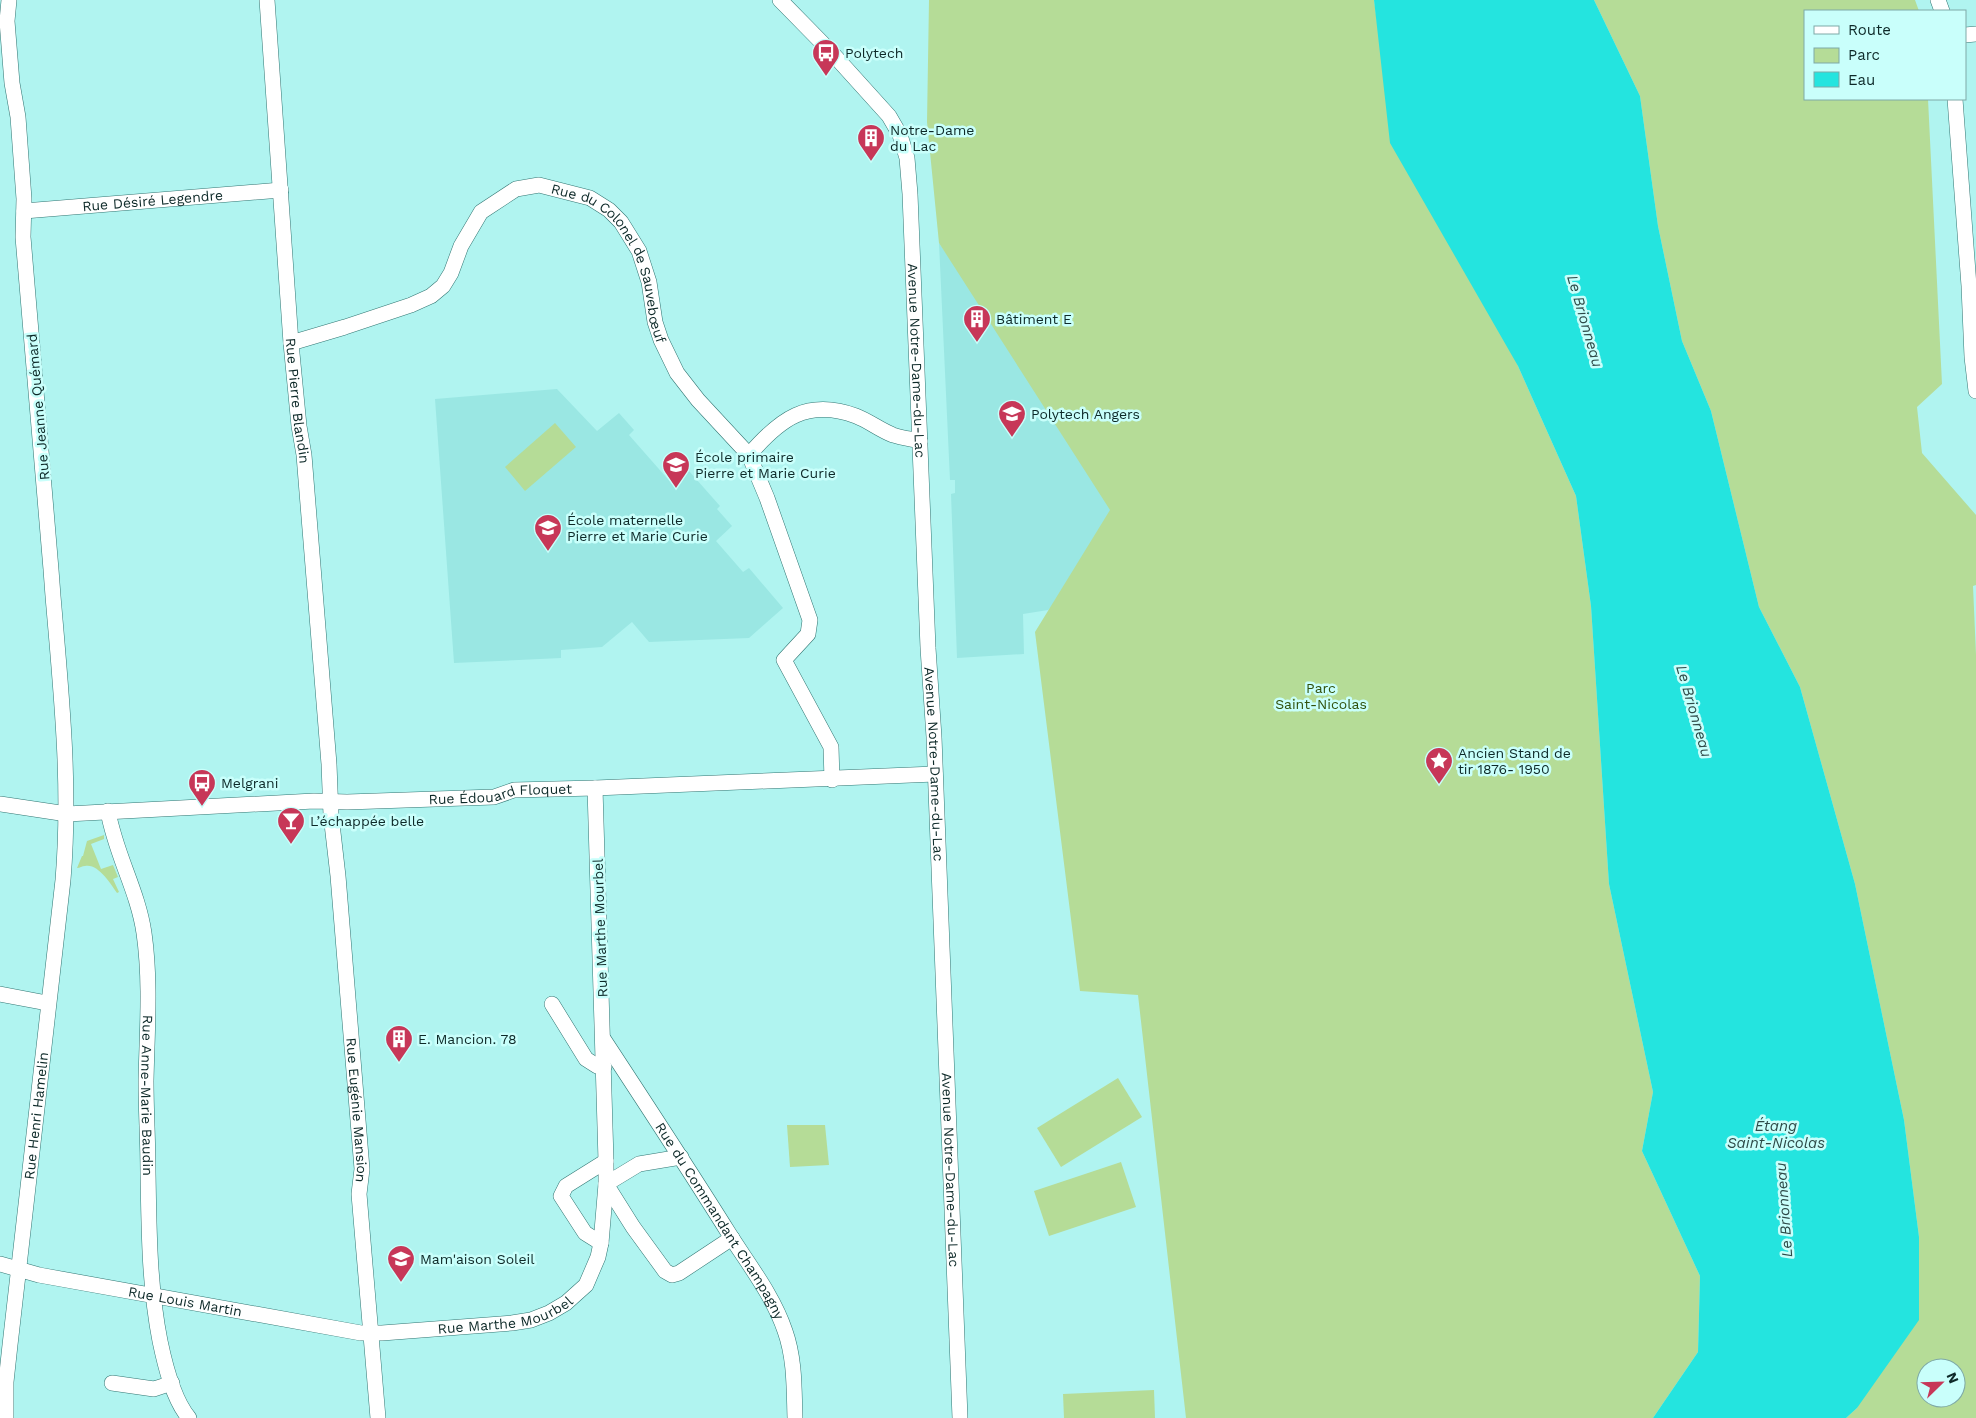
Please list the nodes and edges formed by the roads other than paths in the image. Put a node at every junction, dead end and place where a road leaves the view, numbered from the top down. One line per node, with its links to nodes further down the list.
1 (9, 0): 6 (street, Rue Jeanne Quémard)
2 (267, 0): 5 (street, Rue Pierre Blandin)
3 (780, 0): 9 (street, Avenue Notre-Dame-du-Lac)
4 (1955, 100): 8 (street)
5 (281, 190): 6 (street, Rue Désiré Legendre); 7 (street, Rue Pierre Blandin)
6 (24, 211): 17 (street, Rue Jeanne Quémard)
7 (291, 343): 10 (street, Rue du Colonel de Sauvebœuf); 14 (street, Rue Pierre Blandin)
8 (1976, 391)
9 (920, 441): 10 (street); 11 (street, Avenue Notre-Dame-du-Lac)
10 (749, 455): 12 (street)
11 (935, 774): 12 (street, Rue Édouard Floquet); 38 (street, Avenue Notre-Dame-du-Lac)
12 (832, 780): 13 (street, Rue Édouard Floquet)
13 (595, 788): 14 (street, Rue Édouard Floquet); 21 (street, Rue Marthe Mourbel)
14 (330, 802): 16 (street, Rue Édouard Floquet); 31 (street, Rue Eugénie Mansion)
15 (0, 804): 17 (street, Rue Édouard Floquet)
16 (108, 811): 17 (street, Rue Édouard Floquet); 30 (street, Rue Anne-Marie Baudin)
17 (67, 814): 19 (street, Rue Henri Hamelin)
18 (0, 994): 19 (street)
19 (48, 1003): 29 (street, Rue Henri Hamelin)
20 (552, 1004): 22 (street)
21 (604, 1040): 22 (street, Rue Marthe Mourbel); 23 (street, Rue du Commandant Champagny)
22 (604, 1067): 24 (street, Rue Marthe Mourbel)
23 (681, 1158): 25 (street); 26 (street, Rue du Commandant Champagny)
24 (606, 1161): 25 (street, Rue Marthe Mourbel); 27 (street)
25 (606, 1184): 26 (street); 27 (street, Rue Marthe Mourbel)
26 (732, 1238): 37 (street, Rue du Commandant Champagny)
27 (601, 1242): 31 (street, Rue Marthe Mourbel)
28 (0, 1264): 29 (street, Rue Louis Martin)
29 (19, 1270): 30 (street, Rue Louis Martin); 34 (street, Rue Henri Hamelin)
30 (154, 1296): 31 (street, Rue Louis Martin); 33 (street, Rue Anne-Marie Baudin)
31 (372, 1333): 36 (street, Rue Eugénie Mansion)
32 (112, 1383): 33 (street)
33 (172, 1383): 35 (street, Rue Anne-Marie Baudin)
34 (6, 1418)
35 (189, 1418)
36 (378, 1418)
37 (795, 1418)
38 (960, 1418)

